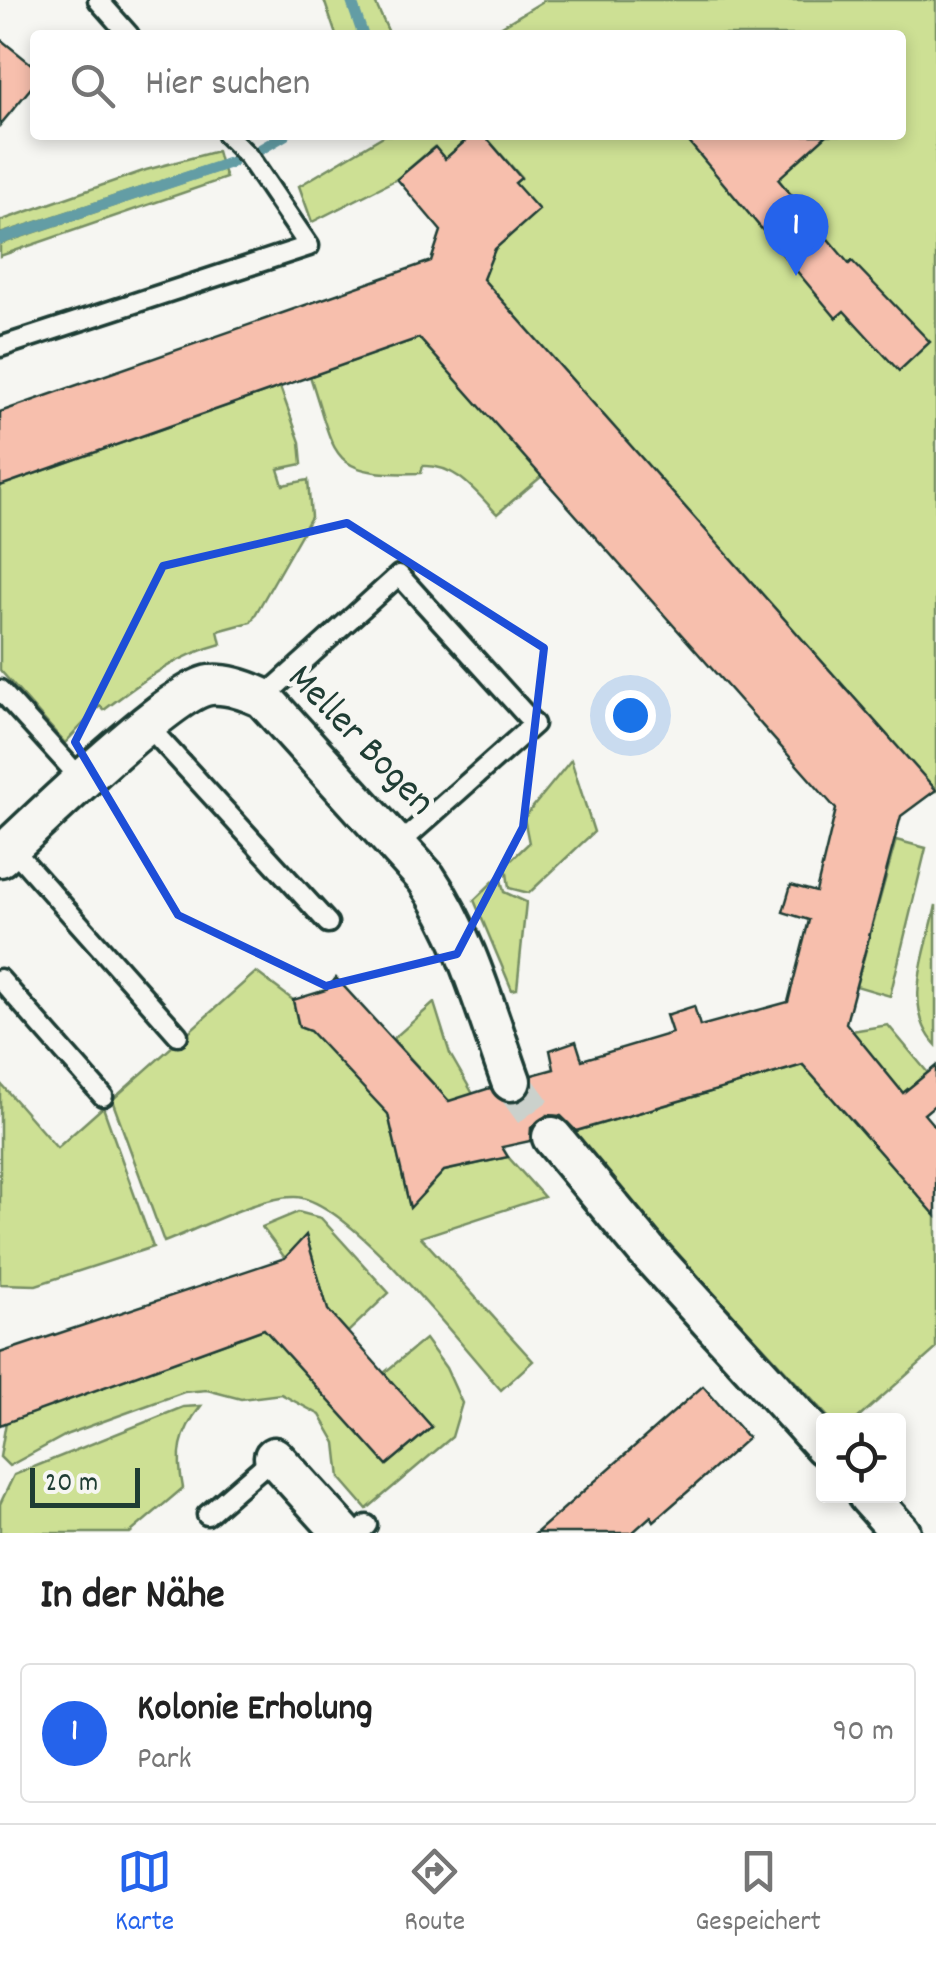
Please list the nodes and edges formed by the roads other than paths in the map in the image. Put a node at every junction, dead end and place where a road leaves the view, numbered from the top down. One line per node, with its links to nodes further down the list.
1 (98, 0): 2 (lane)
2 (124, 30)
3 (232, 140): 4 (lane)
4 (0, 347)
5 (0, 690): 8 (lane)
6 (262, 698): 7 (street, Meller Bogen); 9 (street, Meller Bogen); 9 (lane)
7 (147, 725): 8 (street, Meller Bogen); 11 (lane)
8 (82, 780): 10 (street, Meller Bogen)
9 (398, 846): 14 (street, Meller Bogen)
10 (5, 852): 13 (lane)
11 (328, 922)
12 (0, 979): 15 (lane)
13 (178, 1035)
14 (511, 1081)
15 (104, 1096)
16 (552, 1136): 17 (street)
17 (816, 1437)
18 (274, 1457): 20 (lane); 21 (street)
19 (874, 1503): 22 (street)
20 (207, 1515)
21 (356, 1530)
22 (901, 1533)

